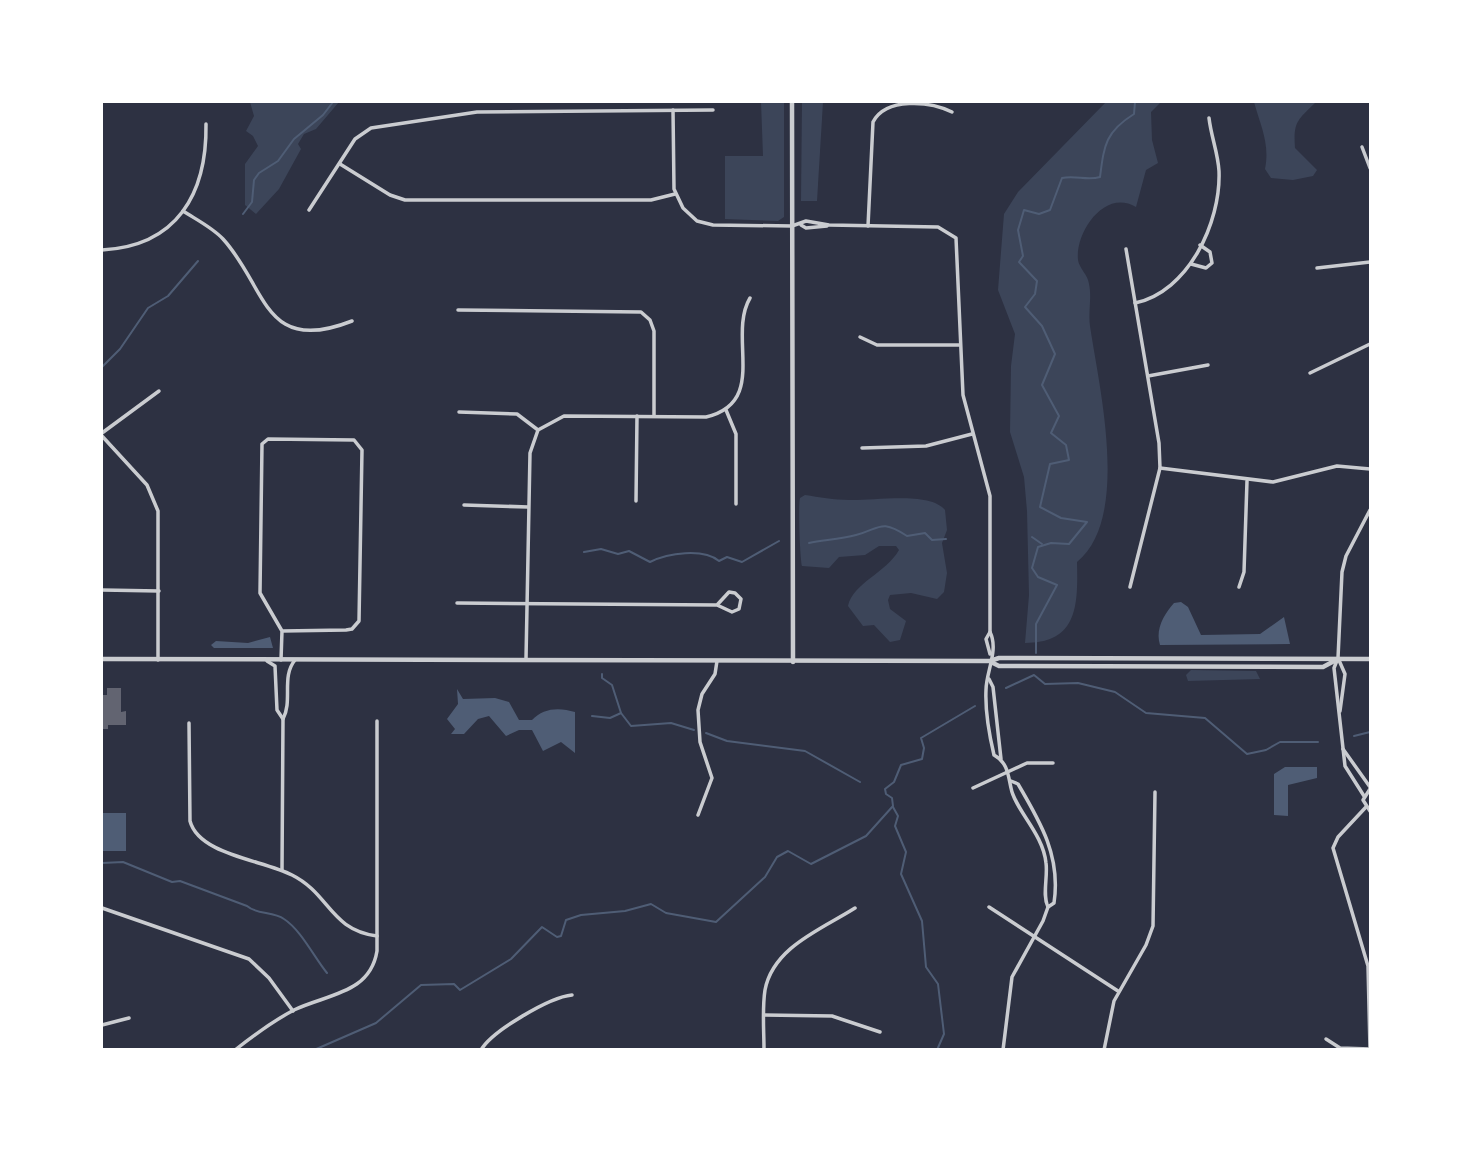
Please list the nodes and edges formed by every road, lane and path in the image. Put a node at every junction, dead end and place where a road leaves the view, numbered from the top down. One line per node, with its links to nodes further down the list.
1 (792, 102): 13 (street)
2 (673, 110): 3 (street); 8 (street); 10 (street)
3 (713, 110)
4 (952, 112): 14 (street)
5 (1209, 118): 15 (street)
6 (206, 124): 12 (street)
7 (1362, 147): 9 (street)
8 (340, 164): 10 (street); 11 (street)
9 (1370, 168)
10 (675, 194): 13 (street)
11 (309, 210)
12 (183, 211): 17 (street); 24 (street)
13 (792, 226): 14 (street); 66 (street)
14 (868, 226): 27 (street)
15 (1200, 245): 19 (street); 19 (street)
16 (1126, 249): 22 (street)
17 (102, 250)
18 (1370, 262): 20 (street)
19 (1191, 264): 22 (street)
20 (1317, 268)
21 (751, 298): 32 (street)
22 (1135, 303): 30 (street)
23 (458, 310): 35 (street)
24 (352, 321)
25 (860, 337): 27 (street)
26 (1370, 344): 29 (street)
27 (959, 345): 38 (street)
28 (1208, 365): 30 (street)
29 (1310, 373)
30 (1148, 376): 40 (street)
31 (159, 391): 37 (street)
32 (726, 410): 35 (street); 44 (street)
33 (459, 412): 36 (street)
34 (637, 416): 35 (street); 36 (street); 43 (street)
35 (654, 416)
36 (538, 430): 46 (street)
37 (102, 434): 51 (street)
38 (972, 434): 39 (street); 65 (street)
39 (862, 448)
40 (1160, 468): 42 (street); 48 (street)
41 (1370, 469): 42 (street)
42 (1247, 481): 49 (street)
43 (636, 501)
44 (736, 504)
45 (464, 505): 46 (street)
46 (528, 507): 53 (street)
47 (1370, 510): 57 (street)
48 (1130, 587)
49 (1239, 587)
50 (102, 590): 51 (street)
51 (159, 591): 59 (street)
52 (457, 603): 53 (street)
53 (526, 603): 54 (street); 63 (street)
54 (719, 604): 54 (street)
55 (282, 631): 55 (street); 61 (street)
56 (102, 659): 59 (street)
57 (1339, 659): 58 (street); 65 (street); 68 (street); 68 (street)
58 (1370, 659)
59 (158, 660): 60 (street)
60 (266, 660): 61 (street); 69 (street)
61 (281, 660): 62 (street)
62 (295, 660): 63 (street); 69 (street)
63 (526, 661): 64 (street)
64 (717, 661): 66 (street); 83 (street)
65 (990, 661): 66 (street); 67 (street)
66 (793, 662)
67 (989, 679): 73 (street); 73 (street)
68 (1340, 714): 72 (street)
69 (283, 719): 84 (street)
70 (377, 721): 89 (street)
71 (189, 723): 84 (street)
72 (1343, 749): 78 (street); 80 (street)
73 (1001, 759): 75 (street)
74 (1053, 763): 75 (street)
75 (1008, 771): 76 (street); 77 (street)
76 (1012, 780): 85 (street); 85 (street)
77 (973, 788)
78 (1370, 788): 80 (street)
79 (1155, 792): 91 (street)
80 (1364, 796): 81 (street)
81 (1366, 807): 82 (street); 104 (street)
82 (1370, 811)
83 (698, 816)
84 (282, 870): 89 (street)
85 (1048, 906): 90 (street)
86 (989, 907): 90 (street)
87 (102, 908): 93 (street)
88 (855, 908): 94 (street)
89 (377, 936): 93 (street)
90 (1036, 936): 91 (street); 102 (street)
91 (1118, 991): 103 (street)
92 (572, 995): 100 (street)
93 (293, 1011): 99 (street)
94 (764, 1015): 97 (street); 101 (street)
95 (129, 1018): 96 (street)
96 (102, 1025)
97 (880, 1032)
98 (1326, 1039): 104 (street)
99 (235, 1049)
100 (481, 1049)
101 (764, 1049)
102 (1003, 1049)
103 (1104, 1049)
104 (1370, 1049)

